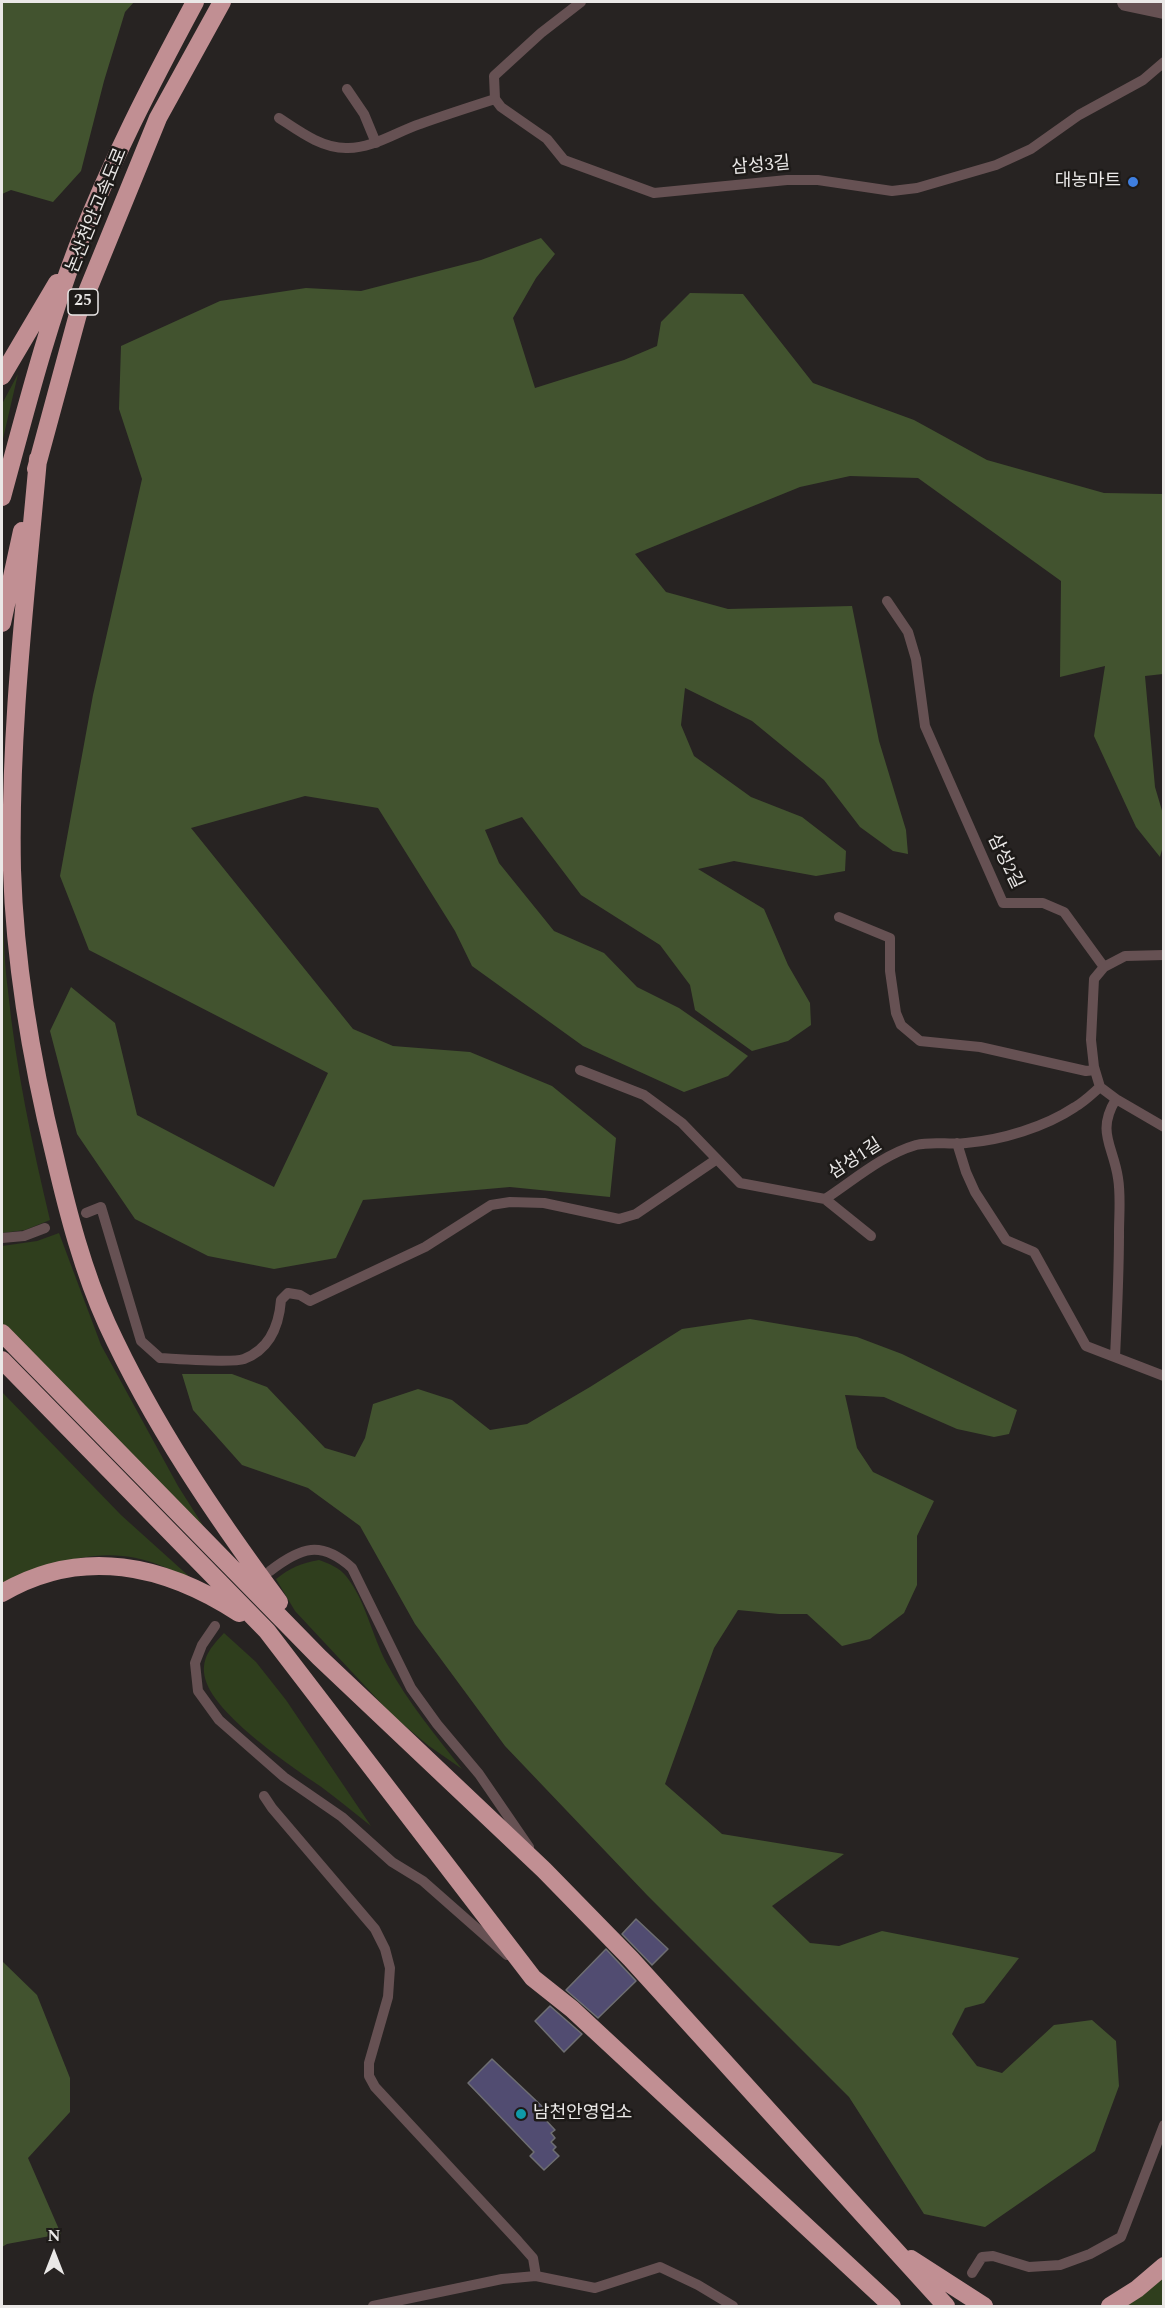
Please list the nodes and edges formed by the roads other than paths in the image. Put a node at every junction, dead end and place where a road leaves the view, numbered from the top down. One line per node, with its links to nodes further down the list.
1 (195, 2): 11 (highway, 논산천안고속도로 / 25)
2 (222, 2): 13 (highway, 논산천안고속도로 / 25)
3 (581, 2): 8 (lane)
4 (1126, 2): 5 (street)
5 (1164, 10)
6 (1164, 62): 8 (lane, 삼성3길)
7 (347, 89): 10 (lane)
8 (495, 99): 10 (lane)
9 (279, 118): 10 (lane)
10 (376, 143)
11 (77, 248): 12 (highway); 14 (highway, 논산천안고속도로 / 25)
12 (2, 376)
13 (38, 459): 16 (highway, 논산천안고속도로 / 25); 40 (highway)
14 (2, 497)
15 (887, 601): 19 (lane, 삼성2길)
16 (2, 623)
17 (839, 917): 21 (lane)
18 (1164, 955): 19 (lane)
19 (1104, 967): 21 (lane)
20 (580, 1070): 26 (lane, 삼성1길)
21 (1095, 1071): 22 (lane)
22 (1100, 1087): 23 (lane); 25 (lane, 삼성1길)
23 (1116, 1099): 24 (lane); 33 (lane)
24 (1164, 1127)
25 (957, 1143): 27 (lane, 삼성1길); 33 (lane)
26 (717, 1159): 27 (lane, 삼성1길); 28 (lane)
27 (825, 1199): 30 (lane)
28 (86, 1213)
29 (45, 1228): 31 (lane)
30 (871, 1236)
31 (2, 1238)
32 (2, 1333): 40 (highway)
33 (1114, 1357): 35 (lane)
34 (2, 1360): 39 (highway)
35 (1164, 1376)
36 (270, 1570): 42 (lane)
37 (2, 1593): 39 (highway)
38 (215, 1626): 43 (lane)
39 (267, 1631): 43 (highway)
40 (319, 1657): 42 (highway)
41 (264, 1796): 48 (lane)
42 (544, 1870): 45 (highway)
43 (533, 1978): 51 (highway)
44 (1164, 2125): 47 (lane)
45 (886, 2243): 52 (highway); 53 (highway)
46 (1164, 2266): 54 (highway)
47 (972, 2273)
48 (536, 2276): 49 (lane); 50 (lane)
49 (373, 2307)
50 (733, 2307)
51 (892, 2307)
52 (946, 2307)
53 (984, 2307)
54 (1110, 2307)

